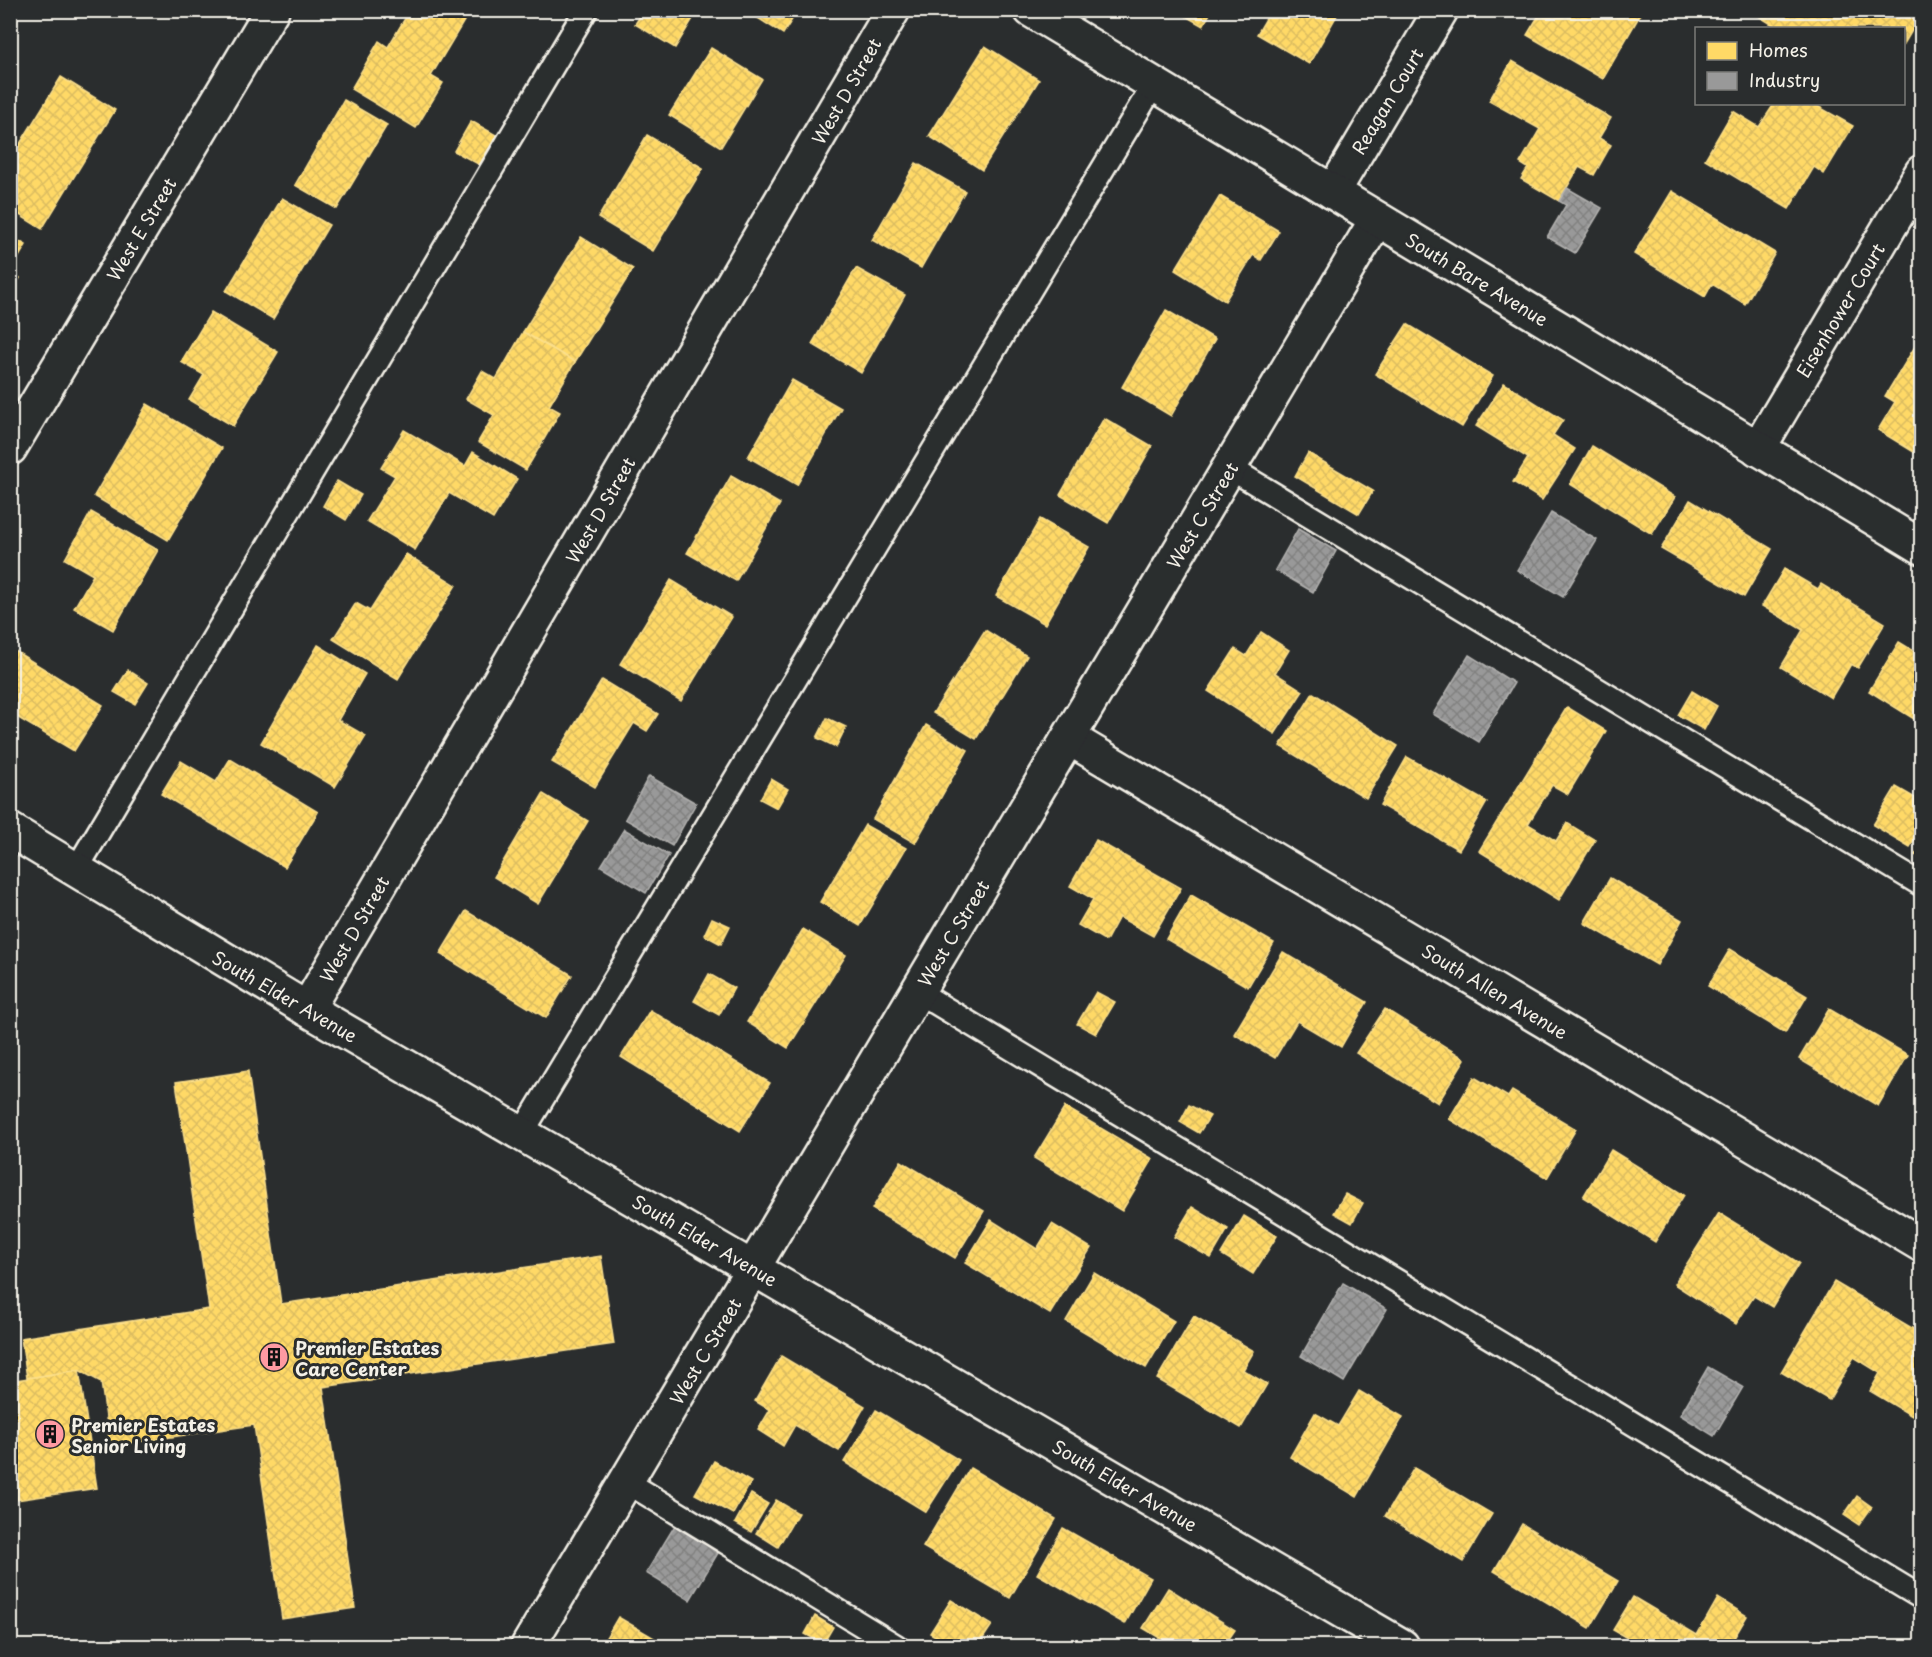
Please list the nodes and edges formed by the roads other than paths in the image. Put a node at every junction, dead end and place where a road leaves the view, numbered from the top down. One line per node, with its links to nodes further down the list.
1 (272, 10): 10 (street, West E Street)
2 (586, 10): 16 (lane)
3 (893, 10): 19 (street, West D Street)
4 (1031, 10): 6 (street, South Bare Avenue)
5 (1441, 10): 8 (street, Reagan Court)
6 (1154, 84): 8 (street, South Bare Avenue); 20 (lane)
7 (1922, 172): 11 (street, Eisenhower Court)
8 (1333, 192): 9 (street, South Bare Avenue)
9 (1377, 219): 11 (street, South Bare Avenue); 12 (street, West C Street)
10 (10, 448)
11 (1758, 449): 13 (street, South Bare Avenue)
12 (1230, 468): 14 (street, West C Street); 17 (lane)
13 (1922, 547)
14 (1069, 738): 18 (street, West C Street); 21 (street, South Allen Avenue)
15 (10, 830): 16 (street, South Elder Avenue)
16 (76, 870): 19 (street, South Elder Avenue)
17 (1922, 885)
18 (918, 992): 22 (street, West C Street); 24 (lane)
19 (307, 1009): 20 (street, South Elder Avenue)
20 (522, 1133): 22 (street, South Elder Avenue)
21 (1922, 1245)
22 (754, 1268): 23 (street, West C Street); 27 (street, South Elder Avenue)
23 (627, 1482): 25 (street, West C Street); 26 (lane)
24 (1922, 1598)
25 (528, 1647)
26 (896, 1647)
27 (1402, 1647)

